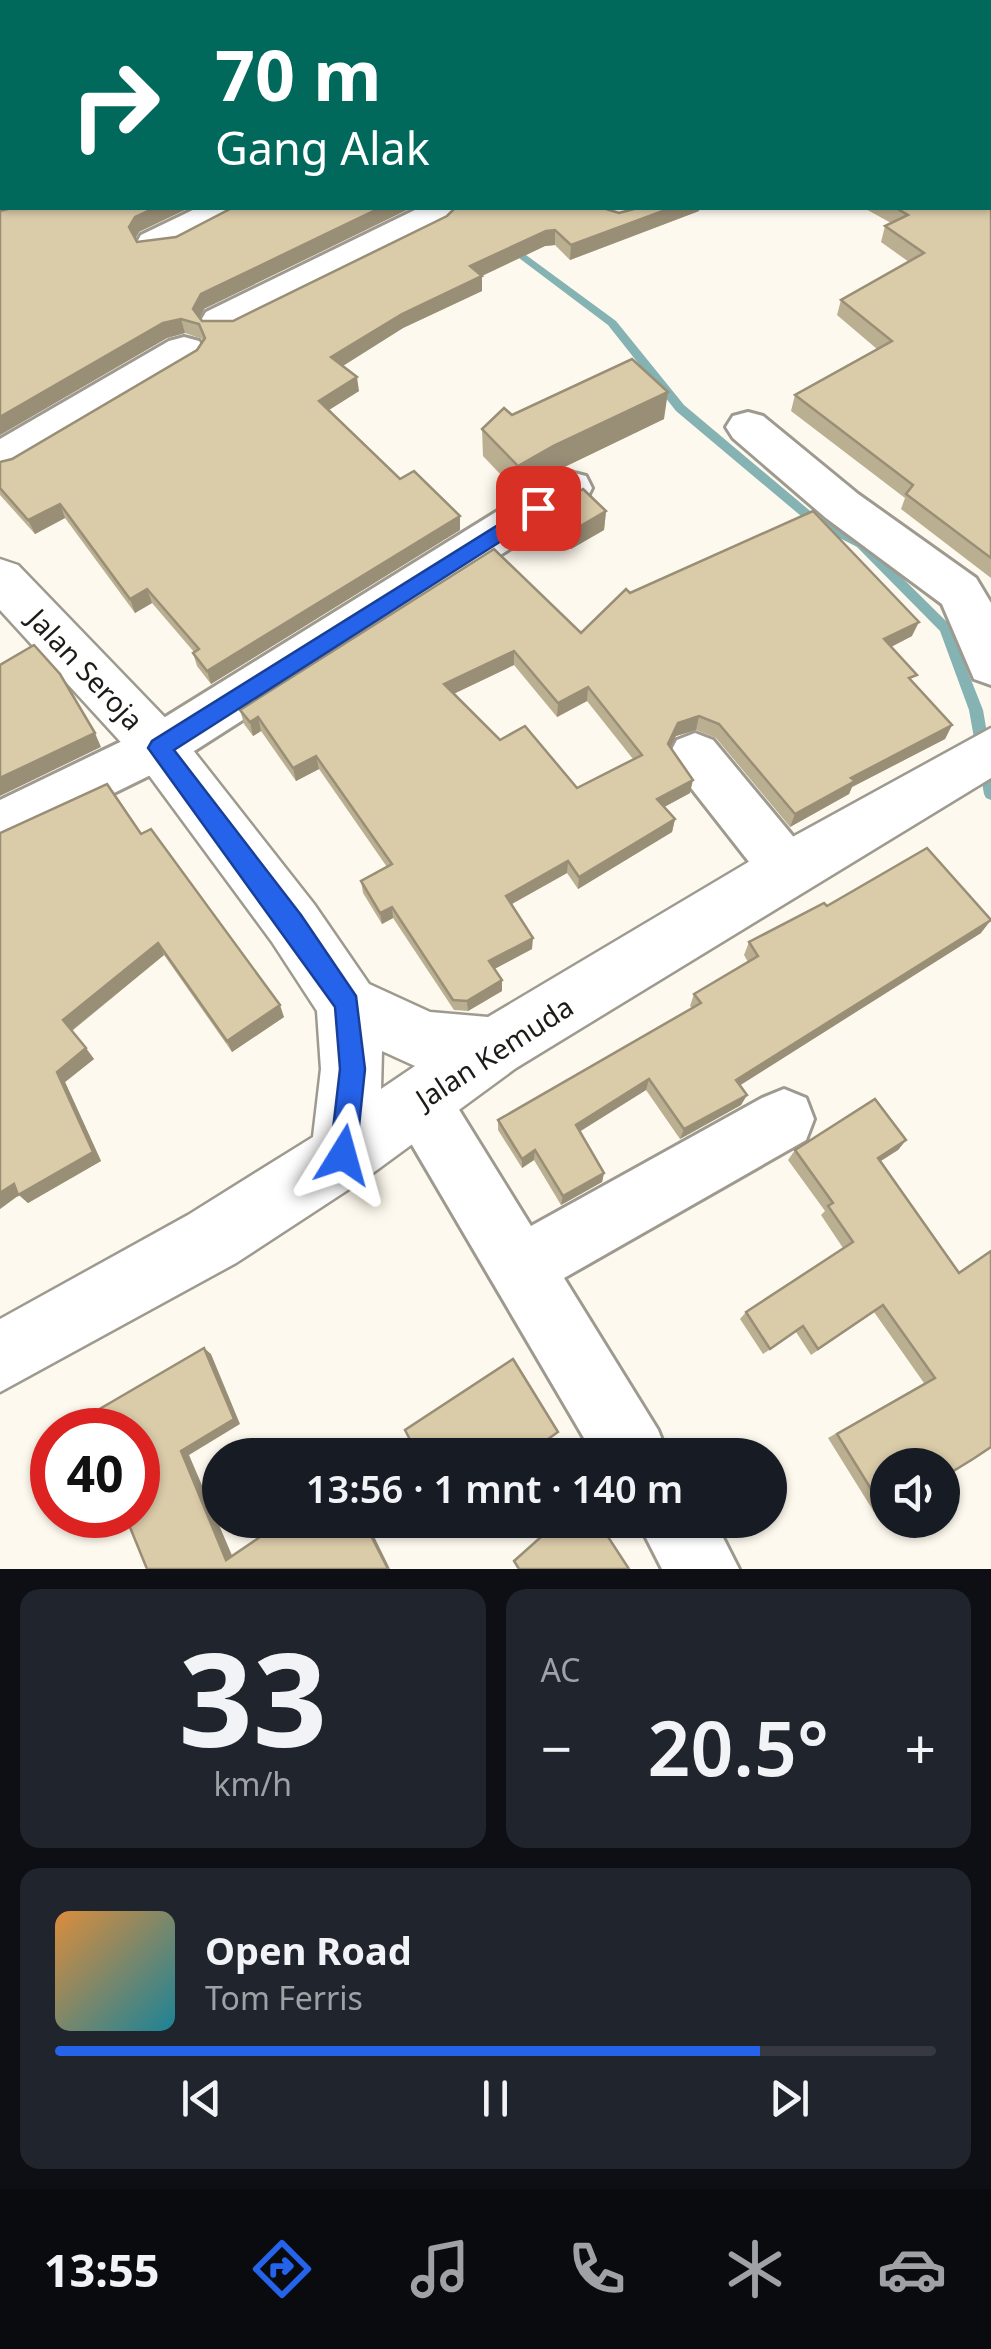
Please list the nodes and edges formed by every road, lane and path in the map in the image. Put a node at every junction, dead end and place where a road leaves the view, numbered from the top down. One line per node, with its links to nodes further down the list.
1 (222, 210): 3 (street)
2 (439, 210): 4 (street)
3 (155, 244)
4 (220, 322)
5 (184, 351): 7 (street)
6 (748, 427): 10 (street)
7 (0, 459)
8 (570, 488): 11 (street)
9 (0, 578): 11 (street, Jalan Seroja)
10 (991, 665)
11 (160, 748): 14 (street); 16 (street, Jalan Seroja)
12 (695, 754): 15 (street)
13 (973, 760): 15 (street, Jalan Kemuda)
14 (0, 826)
15 (786, 869): 17 (street, Jalan Kemuda)
16 (347, 1004): 17 (street); 20 (street, Jalan Seroja)
17 (494, 1047): 18 (street, Jalan Kemuda)
18 (419, 1100): 20 (street, Jalan Kemuda); 21 (street)
19 (784, 1119): 21 (street)
20 (343, 1155): 22 (street, Jalan Kemuda)
21 (519, 1268): 23 (street)
22 (0, 1357)
23 (623, 1438)
24 (684, 1538): 25 (street)
25 (703, 1569)

